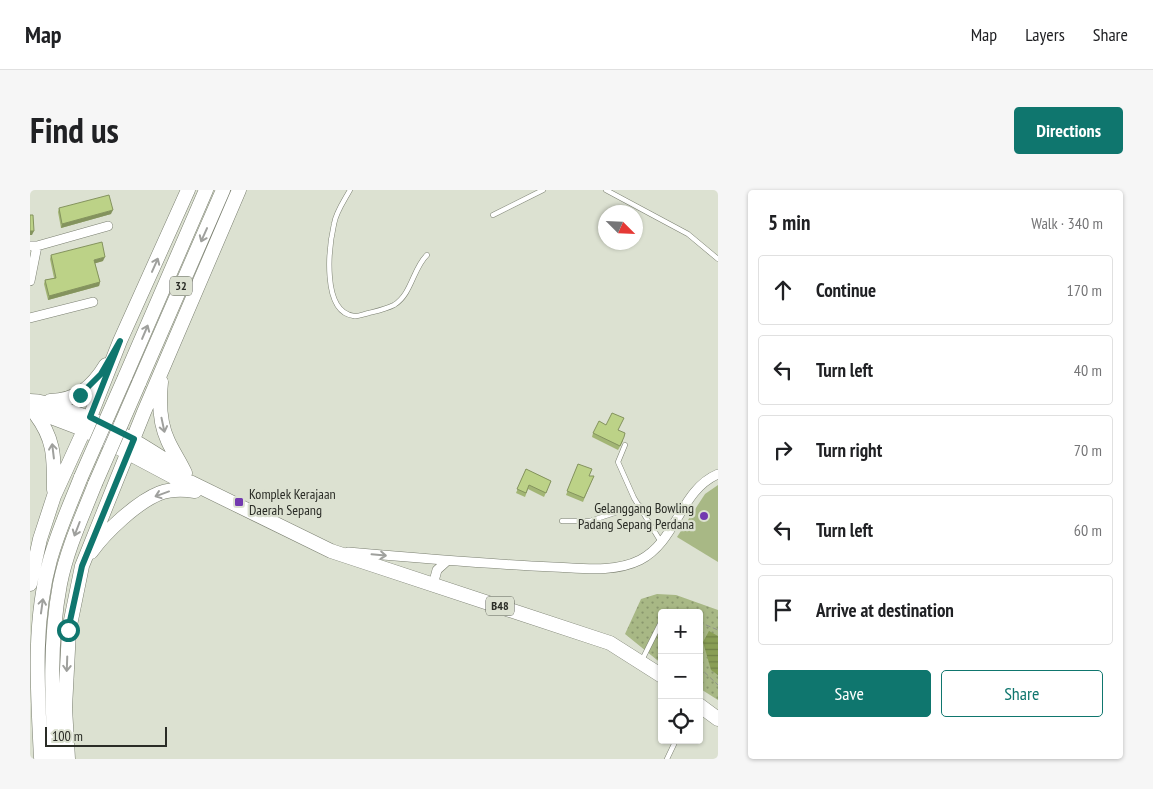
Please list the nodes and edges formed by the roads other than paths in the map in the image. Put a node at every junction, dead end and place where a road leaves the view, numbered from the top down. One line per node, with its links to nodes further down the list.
1 (188, 190): 16 (main road, one-way to 1)
2 (206, 190): 44 (main road, 32, one-way to 2, bridge)
3 (223, 190): 45 (main road, 32, one-way to 45, bridge)
4 (239, 190): 17 (main road)
5 (350, 190): 11 (lane)
6 (543, 190): 8 (lane)
7 (606, 190): 12 (lane)
8 (493, 215)
9 (108, 226): 10 (street)
10 (34, 246): 13 (street)
11 (427, 255)
12 (718, 259)
13 (30, 281)
14 (93, 302): 15 (street)
15 (30, 318)
16 (120, 341): 18 (main road); 19 (main road)
17 (168, 360): 20 (main road); 27 (main road, one-way to 27)
18 (100, 394): 20 (main road); 21 (main road)
19 (33, 406): 21 (main road, B48); 29 (main road, one-way to 19)
20 (144, 412): 22 (main road)
21 (88, 424): 22 (main road, B48); 24 (main road)
22 (131, 445): 26 (main road); 27 (main road, B48)
23 (625, 445): 30 (lane)
24 (73, 454): 26 (main road); 29 (main road)
25 (718, 474): 32 (street)
26 (118, 476): 35 (main road)
27 (189, 478): 28 (main road, B48)
28 (210, 492): 33 (main road, B48); 35 (main road, one-way to 35)
29 (54, 496): 36 (main road)
30 (639, 504): 31 (lane); 32 (lane)
31 (562, 521)
32 (661, 542): 34 (street)
33 (330, 551): 34 (street, one-way to 34); 37 (main road, B48)
34 (447, 560): 37 (street)
35 (82, 566): 46 (main road, one-way to 46)
36 (30, 584)
37 (434, 585): 39 (main road, B48)
38 (658, 628): 39 (lane)
39 (641, 662): 40 (main road, B48)
40 (658, 673)
41 (703, 708): 42 (main road)
42 (718, 719)
43 (674, 744): 47 (lane)
44 (41, 759)
45 (55, 759)
46 (68, 759)
47 (666, 759)

